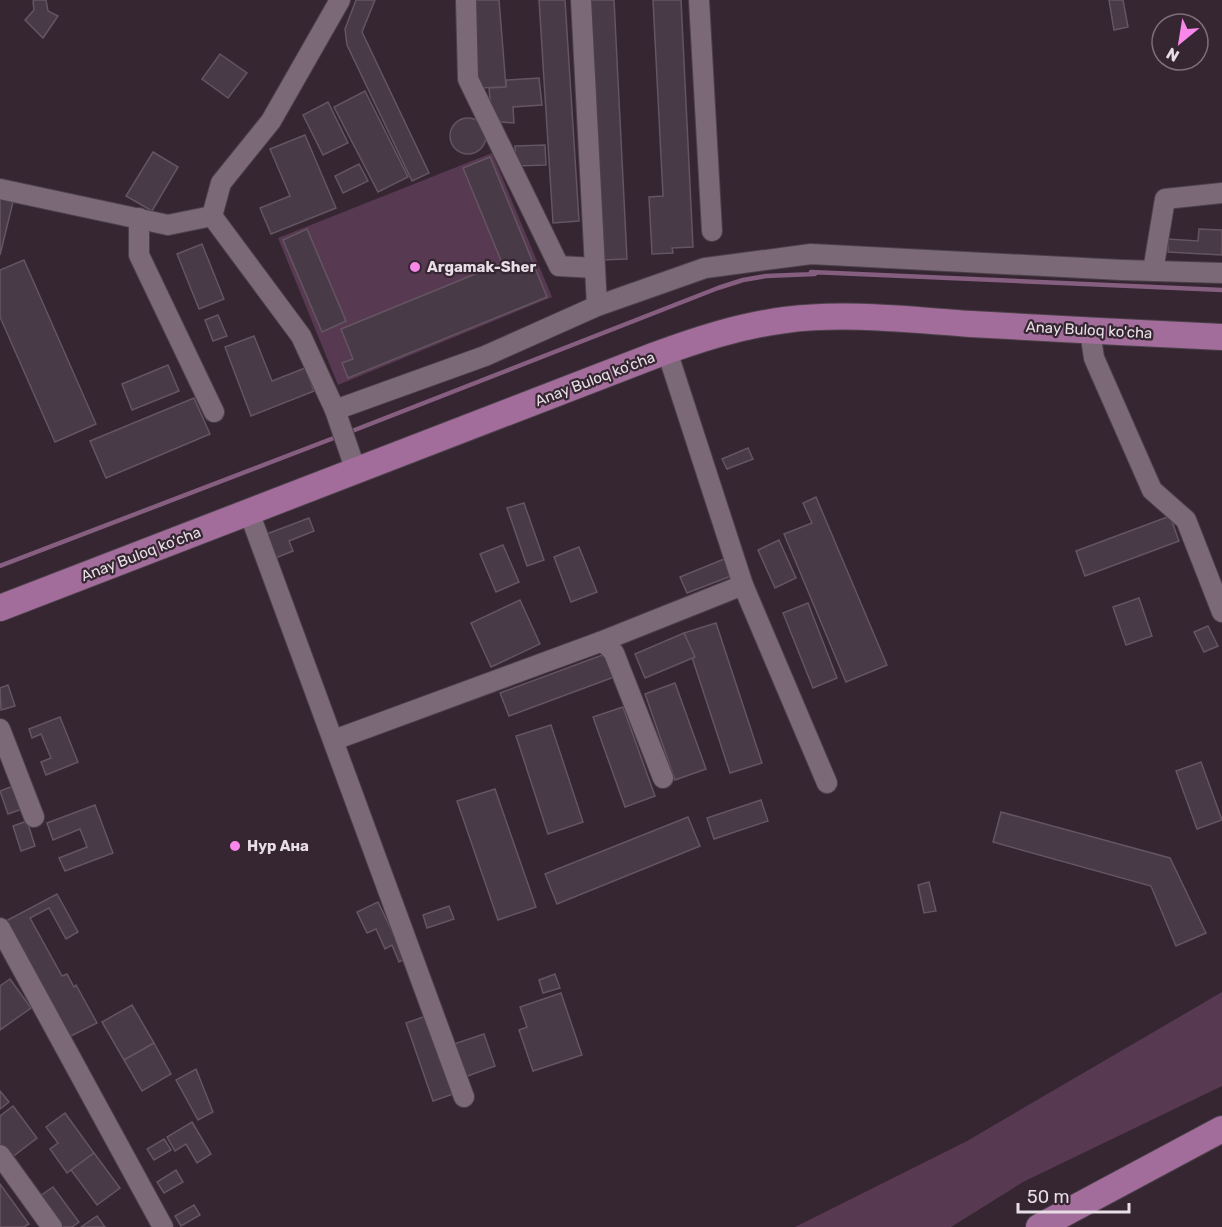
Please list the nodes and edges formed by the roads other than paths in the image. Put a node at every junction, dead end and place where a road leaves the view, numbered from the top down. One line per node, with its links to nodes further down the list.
1 (340, 0): 7 (street)
2 (466, 0): 10 (street)
3 (581, 0): 10 (street)
4 (699, 0): 9 (street)
5 (0, 189): 8 (street)
6 (1222, 193): 11 (street)
7 (212, 216): 8 (street); 18 (street)
8 (139, 218): 17 (street)
9 (712, 231)
10 (595, 268): 13 (street)
11 (1153, 271): 12 (street); 13 (street)
12 (1222, 273)
13 (597, 306): 18 (street)
14 (1089, 331): 15 (main road, Anay Buloq ko'cha); 16 (main road, Anay Buloq ko'cha); 22 (street)
15 (1222, 337)
16 (667, 351): 19 (main road, Anay Buloq ko'cha); 21 (street)
17 (214, 412)
18 (338, 419): 19 (street)
19 (352, 460): 20 (main road, Anay Buloq ko'cha)
20 (249, 512): 23 (main road, Anay Buloq ko'cha); 26 (street)
21 (743, 585): 24 (street); 28 (street)
22 (1220, 603)
23 (0, 608)
24 (600, 642): 26 (street); 27 (street)
25 (0, 729): 29 (street)
26 (334, 740): 31 (street)
27 (663, 778)
28 (827, 783)
29 (34, 817)
30 (0, 928): 36 (street)
31 (464, 1097)
32 (1222, 1129): 37 (main road)
33 (1222, 1146): 38 (main road)
34 (0, 1155): 35 (street)
35 (52, 1227)
36 (163, 1227)
37 (1039, 1227)
38 (1074, 1227)

